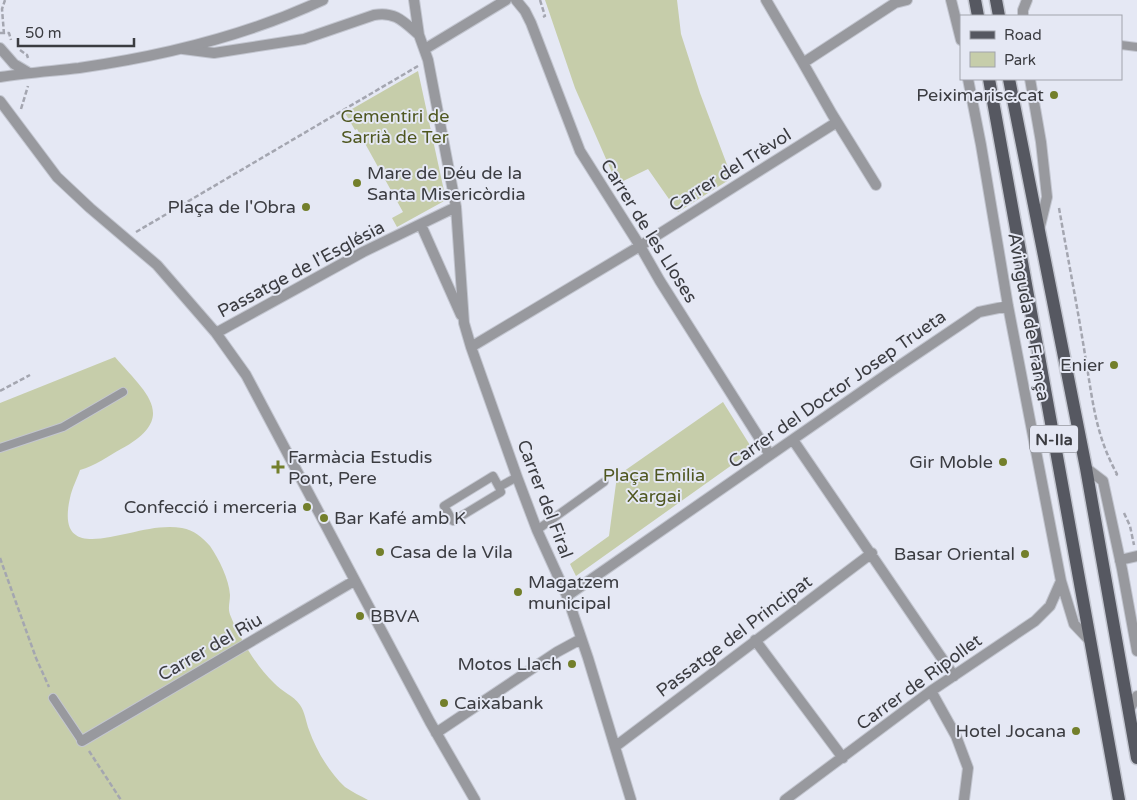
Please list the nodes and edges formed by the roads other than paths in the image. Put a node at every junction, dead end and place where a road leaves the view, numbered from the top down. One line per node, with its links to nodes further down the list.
1 (323, 0): 22 (street)
2 (414, 0): 17 (street, Carrer del Firal)
3 (506, 0): 23 (street)
4 (516, 0): 13 (street, Carrer de les Lloses)
5 (526, 0): 13 (street, Carrer de les Lloses)
6 (766, 0): 24 (street)
7 (907, 0): 12 (street)
8 (951, 0): 18 (street)
9 (975, 0): 14 (main road)
10 (996, 0): 15 (main road)
11 (1026, 0): 16 (street)
12 (896, 1): 24 (street)
13 (526, 12): 37 (street, Carrer de les Lloses)
14 (978, 15)
15 (999, 15)
16 (1023, 15)
17 (419, 35): 22 (street); 23 (street, Carrer del Firal)
18 (960, 36)
19 (1122, 45): 21 (lane)
20 (5, 47): 25 (street)
21 (1137, 47)
22 (183, 49): 25 (street)
23 (425, 49): 34 (street, Carrer del Firal)
24 (803, 63): 32 (street)
25 (28, 73): 26 (street)
26 (0, 77)
27 (968, 80): 38 (street, Avinguda de França)
28 (989, 80): 59 (main road, Avinguda de França / N-IIa)
29 (1009, 80): 36 (main road, Avinguda de França / N-IIa)
30 (1030, 80): 36 (street, Avinguda de França)
31 (0, 101): 40 (street)
32 (837, 122): 33 (street); 37 (street, Carrer del Trèvol)
33 (876, 185)
34 (456, 207): 35 (street, Passatge de l'Església); 39 (street, Carrer del Firal)
35 (421, 225): 39 (street, Carrer del Firal); 40 (street, Passatge de l'Església)
36 (1039, 230): 46 (main road, Avinguda de França / N-IIa)
37 (640, 246): 41 (street, Carrer del Trèvol); 45 (street, Carrer de les Lloses)
38 (1008, 306): 43 (street, Carrer del Doctor Josep Trueta); 55 (street, Avinguda de França)
39 (464, 323): 41 (street, Carrer del Firal)
40 (216, 333): 54 (street)
41 (471, 347): 47 (street, Carrer del Firal)
42 (123, 392): 44 (lane)
43 (793, 440): 45 (street, Carrer del Doctor Josep Trueta); 51 (street)
44 (0, 448)
45 (770, 455): 56 (street, Carrer del Doctor Josep Trueta)
46 (1086, 468): 53 (street); 65 (main road, Avinguda de França / N-IIa)
47 (517, 477): 49 (lane); 50 (street, Carrer del Firal)
48 (604, 482): 50 (lane)
49 (499, 487): 49 (lane)
50 (537, 530): 56 (street, Carrer del Firal)
51 (872, 553): 58 (street, Passatge del Principat); 61 (street)
52 (1137, 556): 53 (street)
53 (1120, 560): 60 (street)
54 (354, 581): 66 (street); 67 (street, Carrer del Riu)
55 (1061, 581): 59 (street, Avinguda de França); 61 (street, Carrer de Ripollet)
56 (567, 596): 57 (street, Carrer del Firal)
57 (581, 639): 66 (street); 68 (street, Carrer del Firal)
58 (755, 640): 68 (street, Passatge del Principat); 69 (street)
59 (1091, 642): 75 (main road, Avinguda de França / N-IIa)
60 (1137, 651)
61 (954, 676): 62 (street, Carrer de Ripollet)
62 (932, 691): 69 (street, Carrer de Ripollet); 74 (street)
63 (1137, 696): 65 (street)
64 (53, 698): 67 (lane)
65 (1129, 710): 70 (main road, Avinguda de França / N-IIa)
66 (436, 733): 71 (street)
67 (82, 741)
68 (616, 746): 72 (street, Carrer del Firal)
69 (843, 758): 73 (street, Carrer de Ripollet)
70 (1137, 758)
71 (475, 800)
72 (631, 800)
73 (785, 800)
74 (964, 800)
75 (1119, 800)

